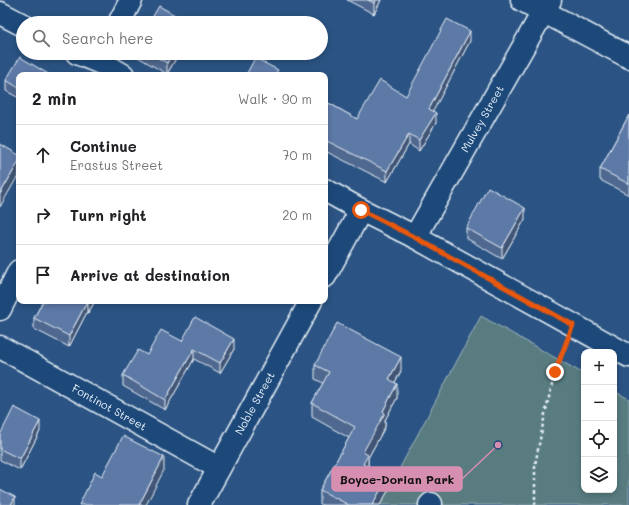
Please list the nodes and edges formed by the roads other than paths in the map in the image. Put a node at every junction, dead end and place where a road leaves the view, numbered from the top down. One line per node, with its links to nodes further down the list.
1 (131, 0): 5 (street)
2 (522, 0): 3 (street)
3 (547, 6): 7 (street); 12 (street, Mulvey Street)
4 (0, 12): 6 (street)
5 (123, 16)
6 (16, 21)
7 (629, 57)
8 (94, 60): 9 (street)
9 (111, 67)
10 (328, 192): 11 (street)
11 (361, 210): 12 (street); 13 (street)
12 (416, 238): 18 (street)
13 (328, 270)
14 (16, 277): 16 (street)
15 (309, 304): 19 (street, Noble Street)
16 (0, 309)
17 (0, 347): 19 (street, Fontinot Street)
18 (629, 356)
19 (219, 468): 20 (street, Noble Street)
20 (199, 505)

